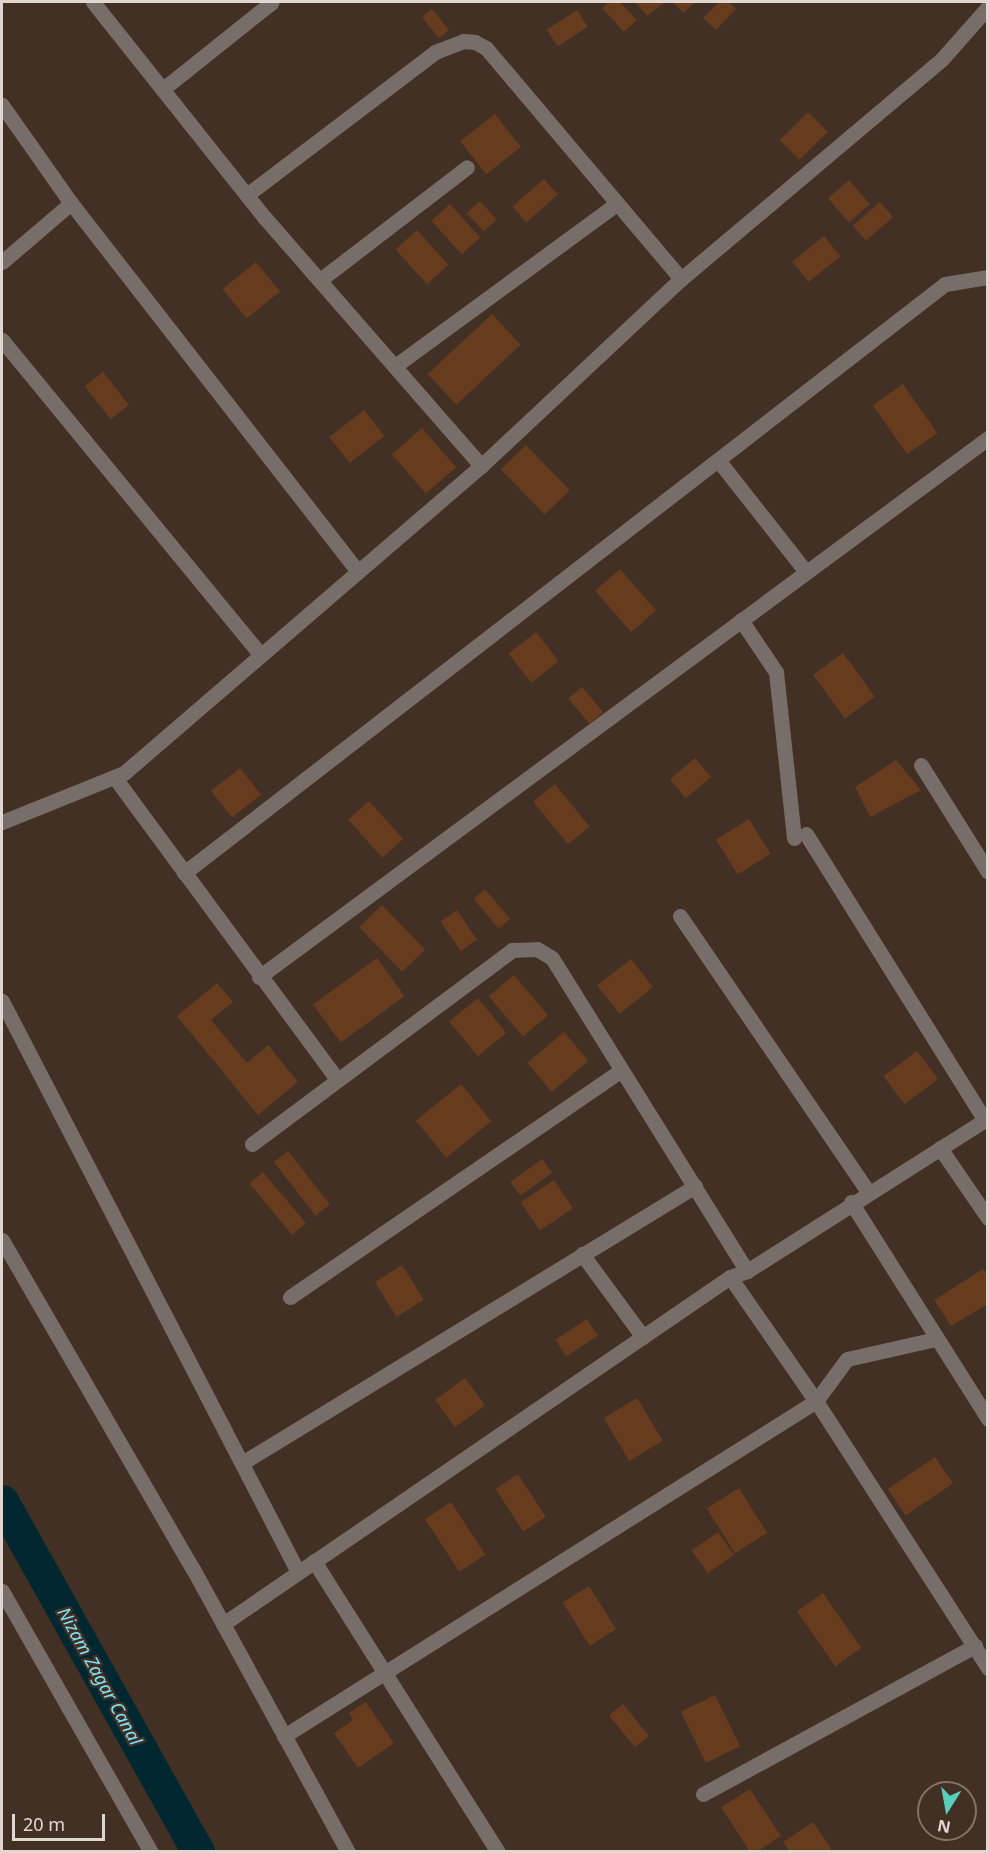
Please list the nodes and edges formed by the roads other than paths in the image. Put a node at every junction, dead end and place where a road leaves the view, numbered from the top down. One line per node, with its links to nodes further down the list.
1 (93, 2): 4 (street)
2 (272, 2): 4 (street)
3 (986, 10): 12 (street)
4 (163, 88): 7 (street)
5 (2, 105): 8 (street)
6 (467, 167): 13 (street)
7 (248, 194): 9 (street); 13 (street)
8 (71, 203): 10 (street); 19 (street)
9 (616, 204): 12 (street); 15 (street)
10 (2, 262)
11 (987, 277): 17 (street)
12 (681, 279): 18 (street)
13 (320, 280): 15 (street)
14 (2, 340): 22 (street)
15 (395, 366): 18 (street)
16 (987, 438): 20 (street)
17 (718, 460): 20 (street); 27 (street)
18 (481, 466): 19 (street)
19 (358, 572): 22 (street)
20 (806, 572): 21 (street)
21 (741, 620): 29 (street); 33 (street)
22 (261, 655): 24 (street)
23 (921, 765): 26 (street)
24 (115, 778): 25 (street); 27 (street)
25 (2, 822)
26 (987, 872)
27 (184, 873): 29 (street)
28 (680, 916): 37 (street)
29 (259, 977): 32 (street)
30 (2, 1000): 49 (street)
31 (622, 1070): 32 (street); 36 (street); 44 (street)
32 (337, 1079): 34 (street)
33 (986, 1119): 35 (street)
34 (252, 1144)
35 (940, 1148): 37 (street); 39 (street)
36 (695, 1186): 41 (street); 42 (street)
37 (869, 1193): 38 (street)
38 (852, 1202): 42 (street); 46 (street)
39 (987, 1218)
40 (2, 1240): 53 (street)
41 (582, 1254): 45 (street); 49 (street)
42 (747, 1270): 43 (street)
43 (730, 1276): 45 (street); 47 (street)
44 (290, 1297)
45 (643, 1337): 50 (street)
46 (936, 1339): 47 (street); 48 (street)
47 (816, 1401): 54 (street); 56 (street)
48 (987, 1419)
49 (242, 1463): 51 (street)
50 (314, 1561): 51 (street); 56 (street)
51 (298, 1572): 53 (street)
52 (2, 1591): 59 (street)
53 (223, 1624): 57 (street)
54 (975, 1646): 55 (street); 58 (street)
55 (987, 1668)
56 (386, 1675): 57 (street); 61 (street)
57 (284, 1736): 60 (street)
58 (703, 1794)
59 (151, 1851)
60 (348, 1851)
61 (498, 1851)

